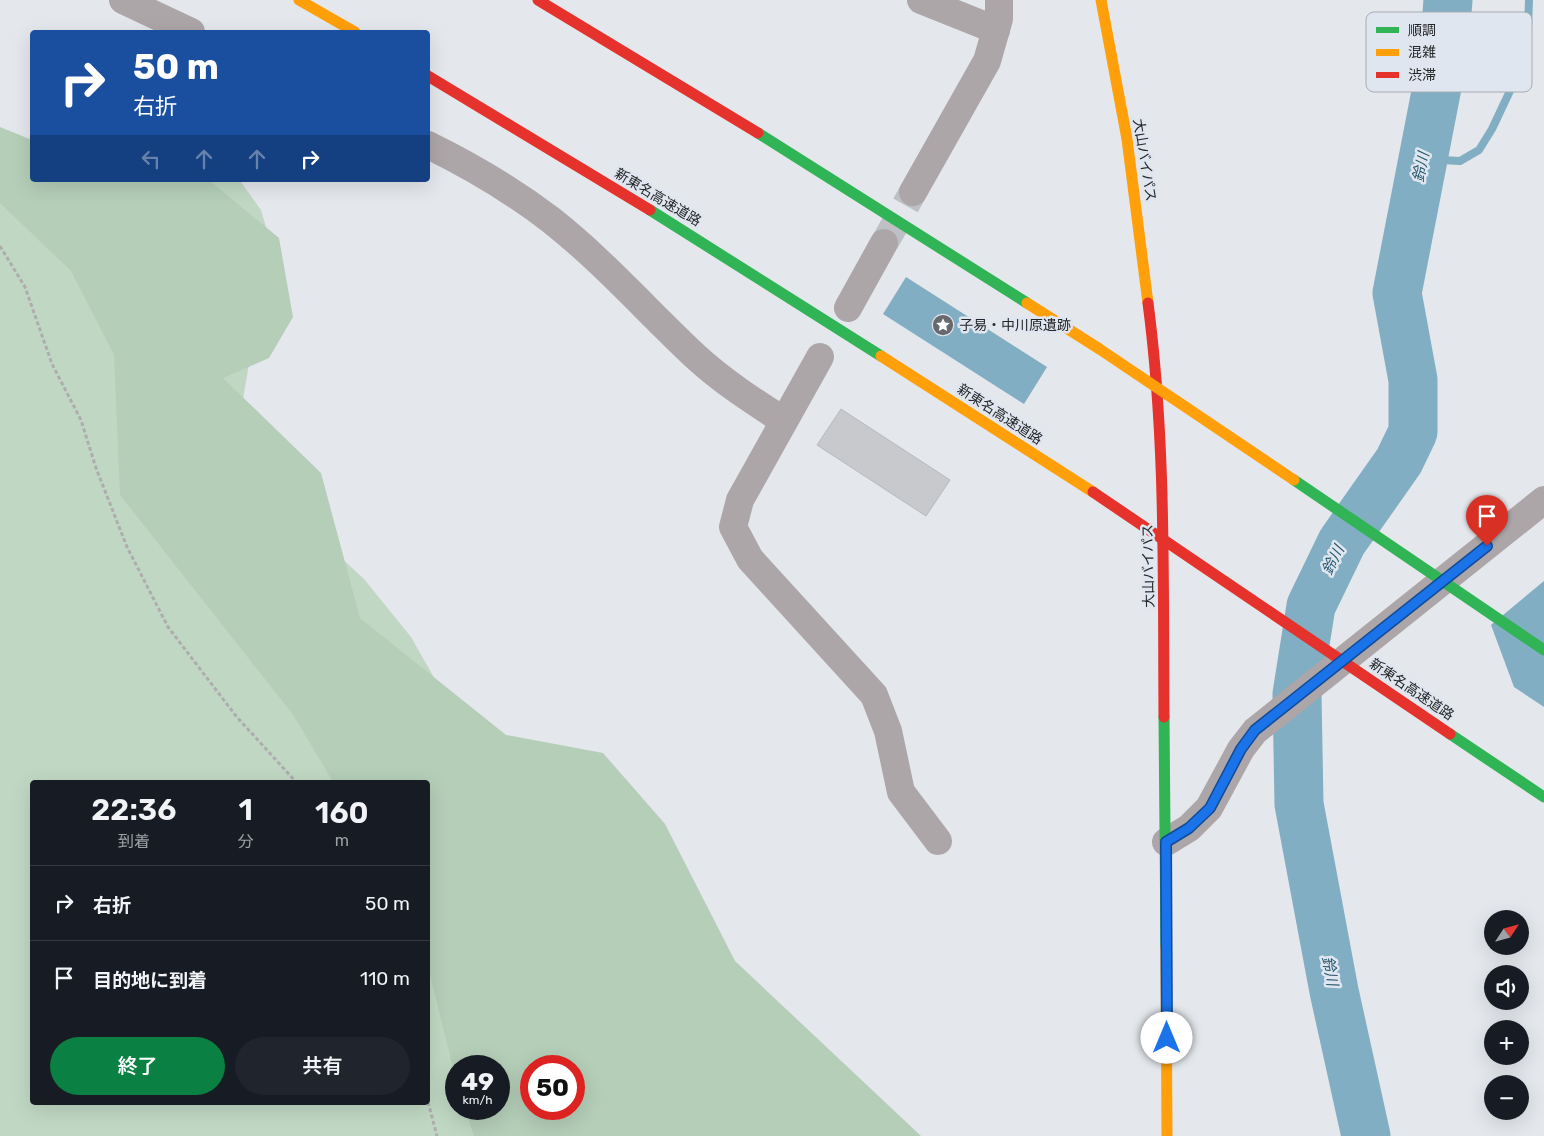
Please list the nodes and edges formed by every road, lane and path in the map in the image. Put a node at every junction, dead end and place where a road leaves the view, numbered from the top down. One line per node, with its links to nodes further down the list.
1 (123, 0): 7 (street)
2 (299, 0): 8 (main road)
3 (538, 0): 19 (main road, bridge)
4 (921, 0): 9 (street)
5 (999, 0): 9 (street)
6 (1101, 0): 23 (main road, 大山バイパス)
7 (187, 30)
8 (352, 30)
9 (996, 30): 12 (street)
10 (430, 77): 21 (main road, 新東名高速道路, bridge)
11 (430, 146): 17 (street)
12 (913, 192)
13 (884, 243): 15 (street)
14 (0, 246): 20 (path)
15 (848, 308)
16 (820, 357): 17 (street)
17 (784, 421): 22 (street)
18 (1544, 500): 23 (street)
19 (1544, 650)
20 (294, 780)
21 (1544, 798)
22 (938, 841)
23 (1166, 842): 26 (main road, 大山バイパス)
24 (429, 1105): 25 (path)
25 (437, 1136)
26 (1167, 1136)

